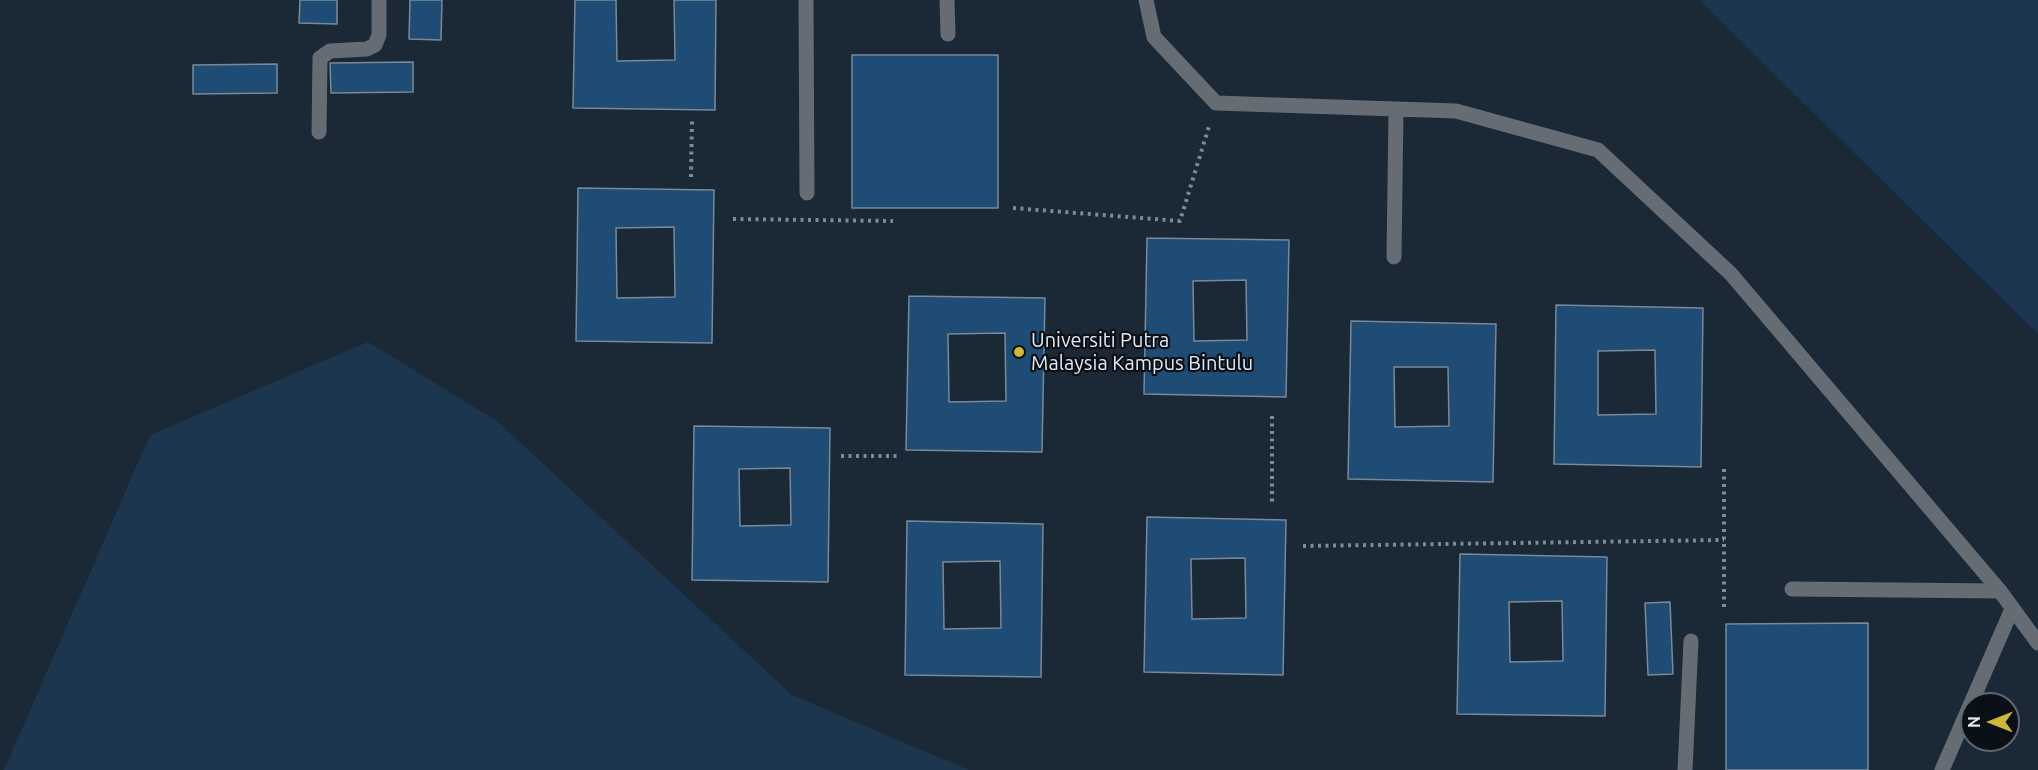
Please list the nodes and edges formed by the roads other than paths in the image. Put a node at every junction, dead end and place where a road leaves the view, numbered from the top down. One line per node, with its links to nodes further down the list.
1 (379, 0): 7 (street)
2 (806, 0): 8 (street)
3 (947, 0): 5 (street)
4 (1146, 0): 6 (street)
5 (948, 33)
6 (1396, 110): 9 (street); 11 (street)
7 (319, 132)
8 (807, 193)
9 (1394, 257)
10 (1792, 589): 11 (street)
11 (2000, 591): 12 (street)
12 (2012, 609): 14 (street); 16 (street)
13 (1691, 641): 15 (street)
14 (2038, 644)
15 (1685, 770)
16 (1942, 770)

